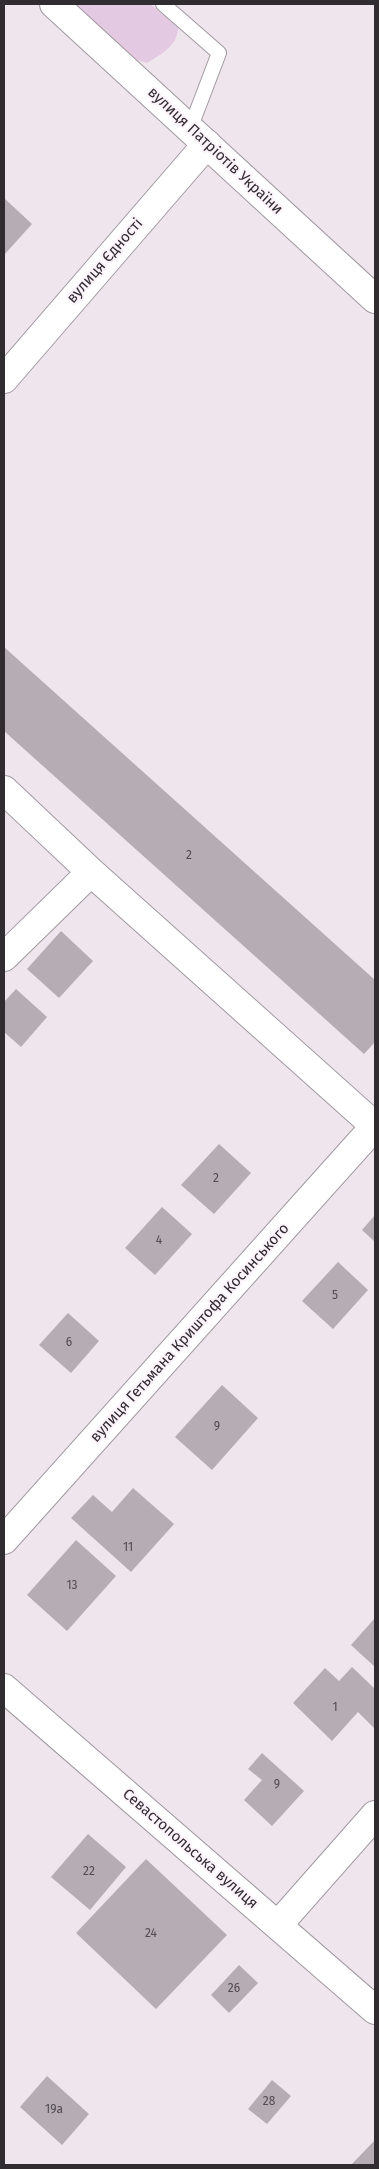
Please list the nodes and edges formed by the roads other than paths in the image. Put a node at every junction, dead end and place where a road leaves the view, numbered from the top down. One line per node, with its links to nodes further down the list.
1 (54, 4): 3 (street, вулиця Патріотів України)
2 (163, 4): 3 (lane)
3 (198, 136): 4 (street, вулиця Патріотів України); 5 (street, вулиця Єдності)
4 (375, 299)
5 (11, 366)
6 (4, 790): 7 (street)
7 (91, 872): 8 (street); 9 (street)
8 (4, 958)
9 (375, 1126): 10 (street, вулиця Гетьмана Криштофа Косинського)
10 (4, 1540)
11 (4, 1688): 13 (street, Севастопольська вулиця)
12 (375, 1815): 13 (street)
13 (278, 1925): 14 (street, Севастопольська вулиця)
14 (375, 2010)

